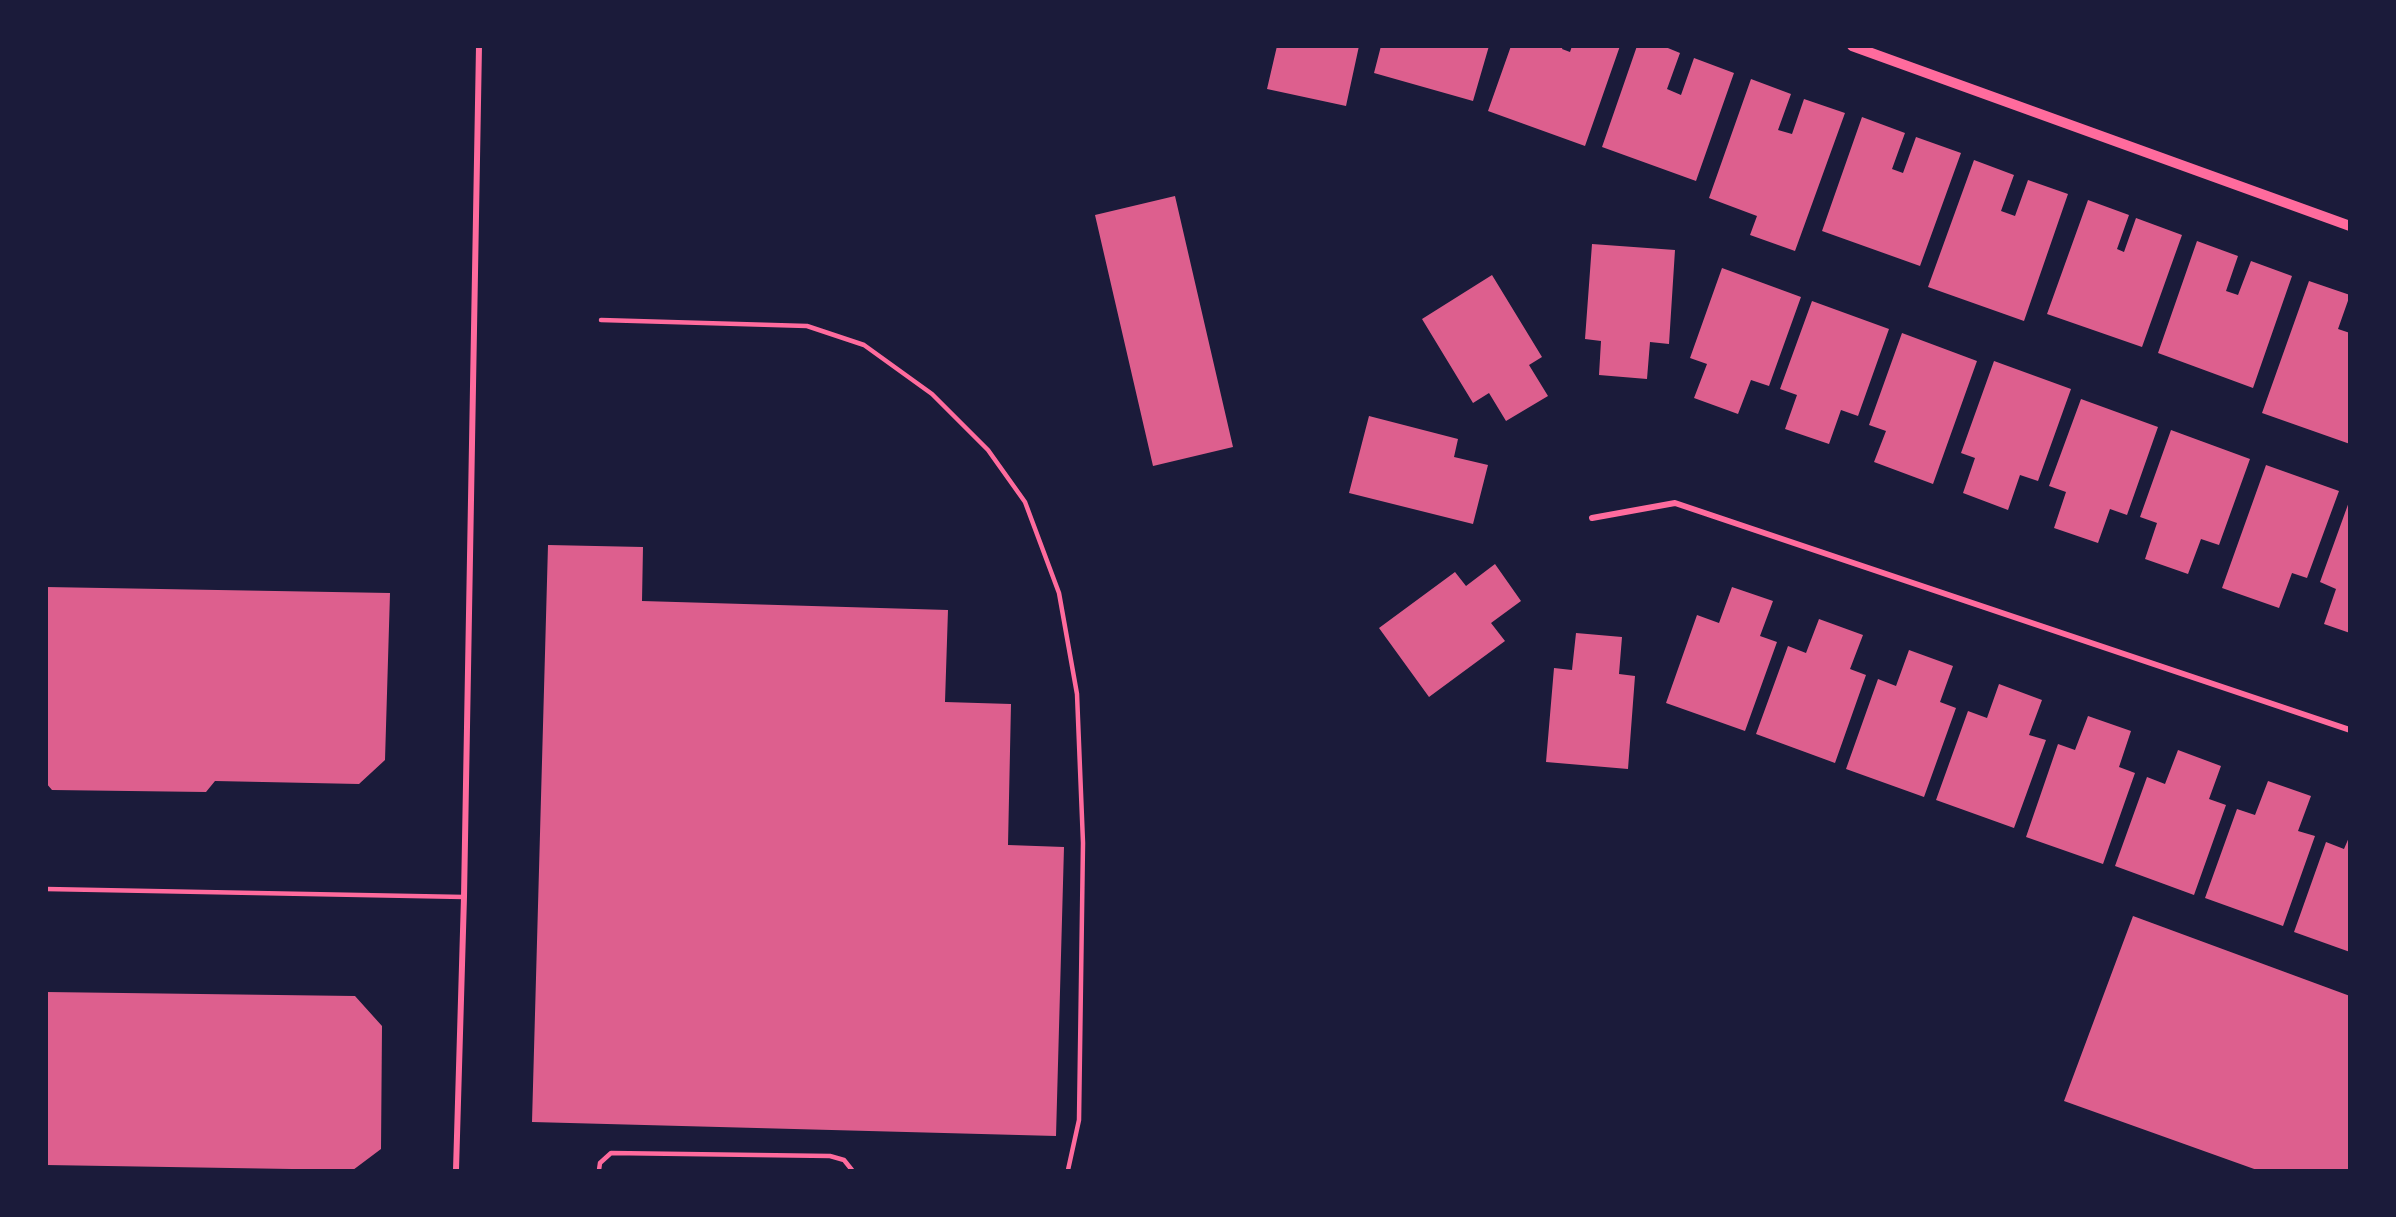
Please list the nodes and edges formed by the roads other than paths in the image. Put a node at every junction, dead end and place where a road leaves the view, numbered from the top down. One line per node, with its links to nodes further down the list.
1 (479, 46): 8 (street)
2 (1852, 46): 3 (street)
3 (2349, 226)
4 (601, 320): 12 (lane)
5 (1592, 518): 6 (street)
6 (2349, 730)
7 (46, 890): 8 (lane)
8 (464, 897): 9 (street)
9 (456, 1170)
10 (598, 1170): 11 (lane)
11 (852, 1170)
12 (1068, 1170)

